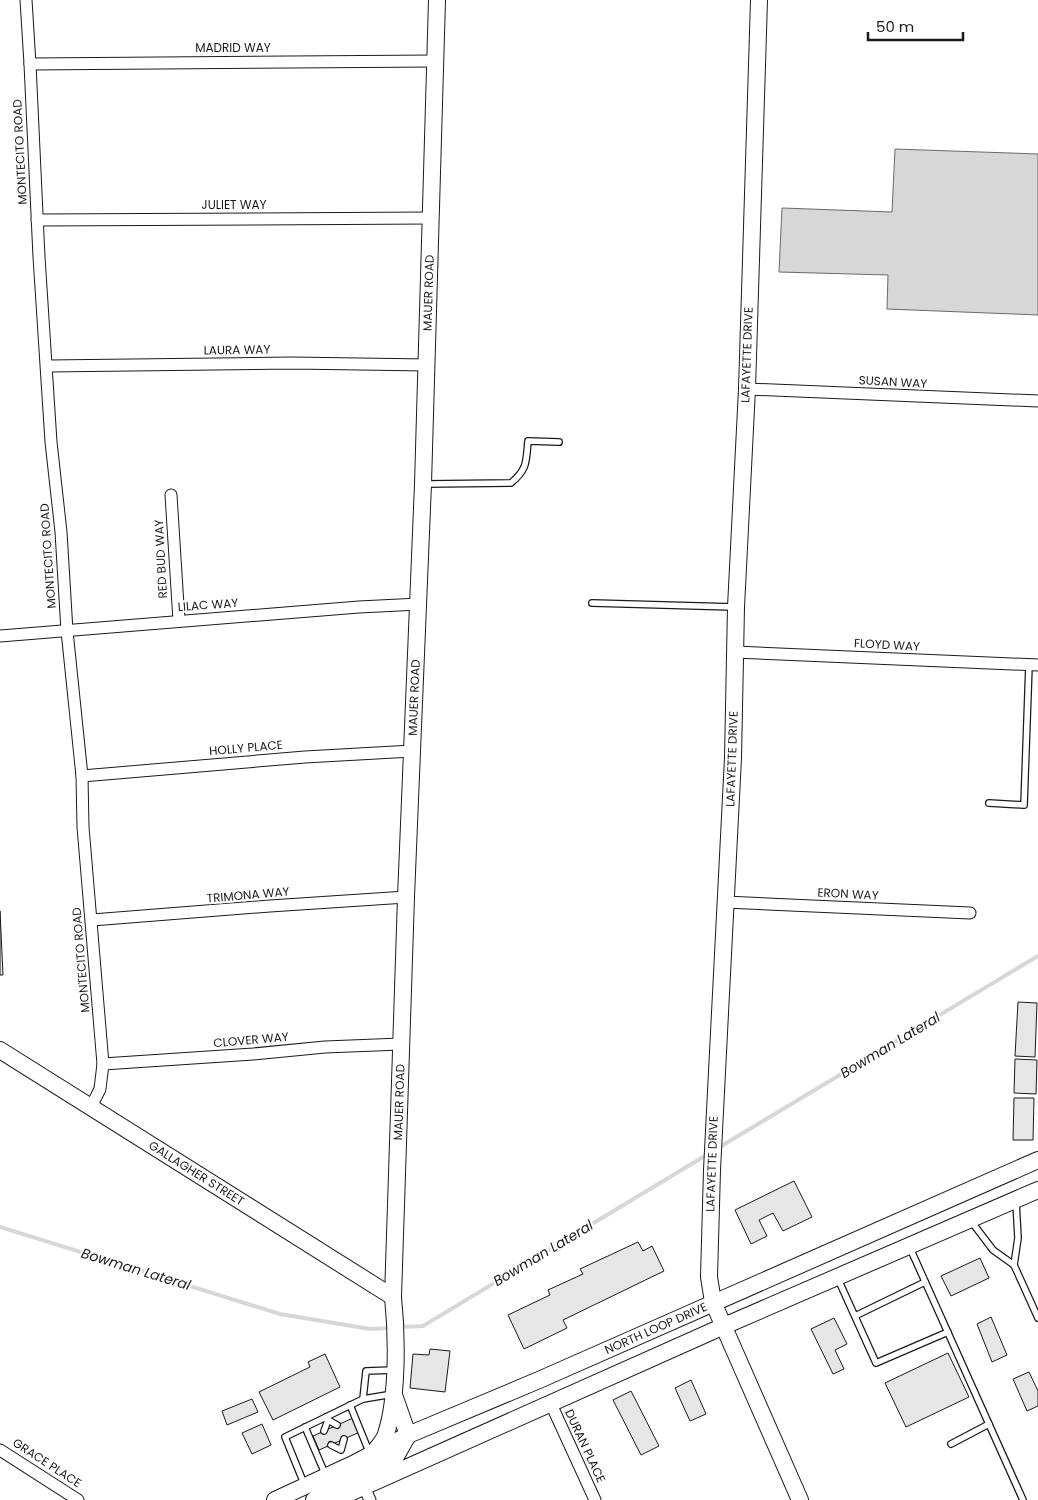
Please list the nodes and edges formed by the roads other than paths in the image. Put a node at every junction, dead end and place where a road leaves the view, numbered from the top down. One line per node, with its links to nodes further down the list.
1 (26, 0): 5 (street, MONTECITO ROAD)
2 (436, 0): 4 (street, MAUER ROAD)
3 (759, 0): 10 (street, LAFAYETTE DRIVE)
4 (435, 61): 5 (street, MADRID WAY); 6 (street, MAUER ROAD)
5 (30, 64): 7 (street, MONTECITO ROAD)
6 (431, 218): 7 (street, JULIET WAY); 8 (street, MAUER ROAD)
7 (37, 220): 9 (street, MONTECITO ROAD)
8 (427, 364): 9 (street, LAURA WAY); 13 (street, MAUER ROAD)
9 (48, 366): 19 (street, MONTECITO ROAD)
10 (747, 389): 11 (street, SUSAN WAY); 17 (street, LAFAYETTE DRIVE)
11 (1038, 401)
12 (559, 442): 13 (lane)
13 (423, 484): 16 (street, MAUER ROAD)
14 (172, 496): 18 (street, RED BUD WAY)
15 (592, 603): 17 (lane)
16 (419, 604): 18 (street, LILAC WAY); 23 (street, MAUER ROAD)
17 (736, 607): 21 (street, LAFAYETTE DRIVE)
18 (178, 621): 19 (street, LILAC WAY)
19 (67, 631): 20 (street, LILAC WAY); 24 (street, MONTECITO ROAD)
20 (0, 636)
21 (735, 652): 22 (street, FLOYD WAY); 27 (street, LAFAYETTE DRIVE)
22 (1034, 665): 25 (lane)
23 (412, 751): 24 (street, HOLLY PLACE); 26 (street, MAUER ROAD)
24 (82, 776): 29 (street, MONTECITO ROAD)
25 (989, 803)
26 (406, 898): 29 (street, TRIMONA WAY); 30 (street, MAUER ROAD)
27 (725, 902): 28 (street, ERON WAY); 43 (street, LAFAYETTE DRIVE)
28 (970, 913)
29 (92, 920): 32 (street, MONTECITO ROAD)
30 (401, 1044): 32 (street, CLOVER WAY); 42 (street, MAUER ROAD)
31 (0, 1050): 33 (street, GALLAGHER STREET)
32 (103, 1064): 33 (street, MONTECITO ROAD)
33 (91, 1107): 42 (street, GALLAGHER STREET)
34 (1038, 1160): 43 (street, NORTH LOOP DRIVE)
35 (1038, 1190): 36 (street)
36 (1016, 1200): 37 (street); 39 (lane)
37 (970, 1219): 38 (street); 39 (lane)
38 (909, 1246): 40 (street); 41 (lane)
39 (1014, 1265): 45 (lane)
40 (837, 1277): 44 (lane); 46 (street)
41 (925, 1282): 44 (lane); 47 (lane)
42 (393, 1297): 48 (street, MAUER ROAD)
43 (713, 1302): 46 (street, LAFAYETTE DRIVE); 58 (street, NORTH LOOP DRIVE)
44 (855, 1316): 47 (lane)
45 (1038, 1318)
46 (724, 1326): 51 (street); 74 (street, LAFAYETTE DRIVE)
47 (948, 1332): 54 (lane)
48 (394, 1370): 49 (street, MAUER ROAD); 50 (lane)
49 (394, 1393): 50 (lane); 58 (street, MAUER ROAD); 64 (street, MAUER ROAD)
50 (363, 1399): 52 (lane)
51 (551, 1404): 68 (street); 73 (street, DURAN PLACE)
52 (350, 1405): 53 (lane); 64 (lane)
53 (327, 1418): 55 (lane); 56 (lane); 57 (lane)
54 (989, 1424): 60 (lane); 75 (lane)
55 (338, 1425)
56 (305, 1427): 66 (lane); 67 (lane)
57 (324, 1431)
58 (408, 1435): 64 (street, NORTH LOOP DRIVE); 71 (street)
59 (344, 1439): 63 (lane)
60 (951, 1444)
61 (331, 1445): 63 (lane)
62 (0, 1450): 69 (street, GRACE PLACE)
63 (341, 1450): 65 (lane)
64 (372, 1454): 65 (street, NORTH LOOP DRIVE)
65 (348, 1466): 66 (street, NORTH LOOP DRIVE)
66 (326, 1476): 67 (street, NORTH LOOP DRIVE)
67 (305, 1486): 70 (street, NORTH LOOP DRIVE)
68 (367, 1493): 72 (street)
69 (78, 1500)
70 (275, 1500)
71 (314, 1500)
72 (334, 1500)
73 (595, 1500)
74 (800, 1500)
75 (1023, 1500)

